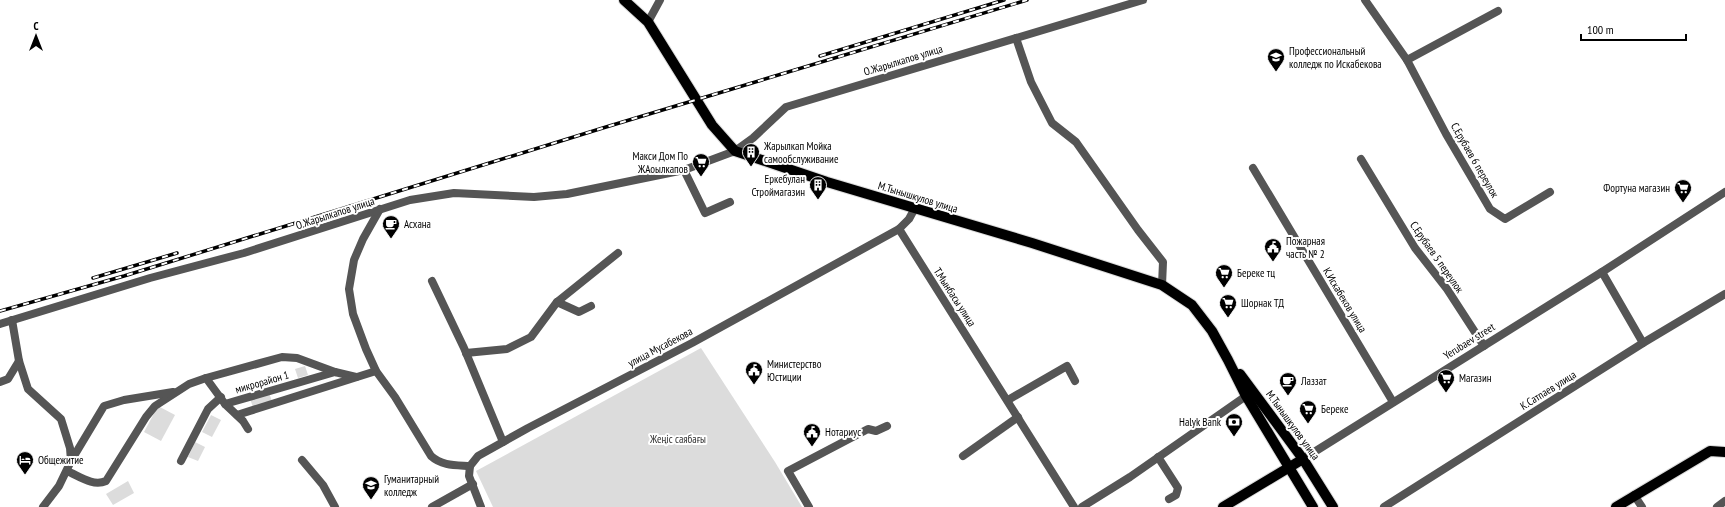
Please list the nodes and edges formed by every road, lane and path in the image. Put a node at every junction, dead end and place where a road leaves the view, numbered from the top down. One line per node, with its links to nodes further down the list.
1 (624, 0): 6 (main road, М.Тынышкулов улица)
2 (660, 0): 6 (street)
3 (1143, 0): 7 (street, О.Жарылкапов улица)
4 (1365, 0): 8 (street, С.Ерубаев 6 переулок)
5 (1498, 11): 8 (street)
6 (648, 22): 9 (main road, М.Тынышкулов улица)
7 (1016, 38): 9 (street, О.Жарылкапов улица); 22 (street)
8 (1407, 60): 13 (street, С.Ерубаев 6 переулок)
9 (735, 151): 12 (street, О.Жарылкапов улица); 16 (main road, М.Тынышкулов улица)
10 (1361, 159): 29 (street, С.Ерубаев 5 переулок)
11 (1252, 168): 43 (street, К.Искабеков улица)
12 (684, 170): 15 (street); 17 (street, О.Жарылкапов улица)
13 (1550, 192)
14 (1725, 192): 20 (street, Yerubaev street)
15 (730, 202)
16 (915, 208): 18 (street); 22 (main road, М.Тынышкулов улица)
17 (380, 209): 26 (street, О.Жарылкапов улица); 33 (street)
18 (899, 229): 42 (street, Т.Мынбасы улица); 48 (street, улица Мусабекова)
19 (618, 253): 24 (street)
20 (1602, 272): 28 (street); 29 (street, Yerubaev street)
21 (432, 281): 30 (street)
22 (1162, 285): 31 (main road, М.Тынышкулов улица)
23 (1725, 294): 28 (street, К.Сатпаев улица)
24 (557, 302): 25 (street); 30 (street)
25 (591, 306)
26 (12, 320): 27 (street, О.Жарылкапов улица); 32 (street)
27 (0, 324)
28 (1643, 343): 73 (street, К.Сатпаев улица)
29 (1484, 346): 43 (street, Yerubaev street)
30 (466, 353): 48 (street)
31 (1228, 360): 40 (main road, М.Тынышкулов улица); 52 (main road, М.Тынышкулов улица)
32 (19, 361): 38 (street); 54 (street)
33 (376, 371): 35 (street); 56 (street)
34 (335, 372): 35 (street, микрорайон 1); 36 (street); 41 (street, микрорайон 1)
35 (357, 377): 44 (street)
36 (206, 378): 39 (street); 41 (street, микрорайон 1)
37 (1075, 381): 42 (street)
38 (0, 382)
39 (178, 391): 54 (street); 58 (street)
40 (1246, 396): 51 (street); 57 (main road, М.Тынышкулов улица)
41 (223, 400): 44 (street); 55 (street)
42 (1008, 400): 45 (street, Т.Мынбасы улица)
43 (1393, 402): 52 (street, Yerubaev street)
44 (237, 415): 47 (street)
45 (1018, 417): 50 (street); 68 (street, Т.Мынбасы улица)
46 (887, 426): 67 (street)
47 (248, 429)
48 (503, 442): 56 (street, улица Мусабекова)
49 (1725, 452): 60 (main road)
50 (963, 456)
51 (1158, 457): 61 (street); 69 (street)
52 (1303, 458): 57 (main road, Yerubaev street); 72 (main road, М.Тынышкулов улица)
53 (302, 460): 64 (street)
54 (71, 461): 58 (street)
55 (182, 461)
56 (470, 466): 59 (street)
57 (1289, 467): 70 (main road, Yerubaev street); 71 (main road, М.Тынышкулов улица)
58 (67, 471): 63 (street)
59 (473, 484): 65 (street); 66 (street)
60 (1634, 496): 74 (main road); 75 (street)
61 (1169, 499)
62 (1725, 502): 76 (street)
63 (43, 507)
64 (335, 507)
65 (432, 507)
66 (482, 507)
67 (810, 507)
68 (1074, 507)
69 (1082, 507)
70 (1223, 507)
71 (1313, 507)
72 (1332, 507)
73 (1384, 507)
74 (1616, 507)
75 (1642, 507)
76 (1718, 507)

